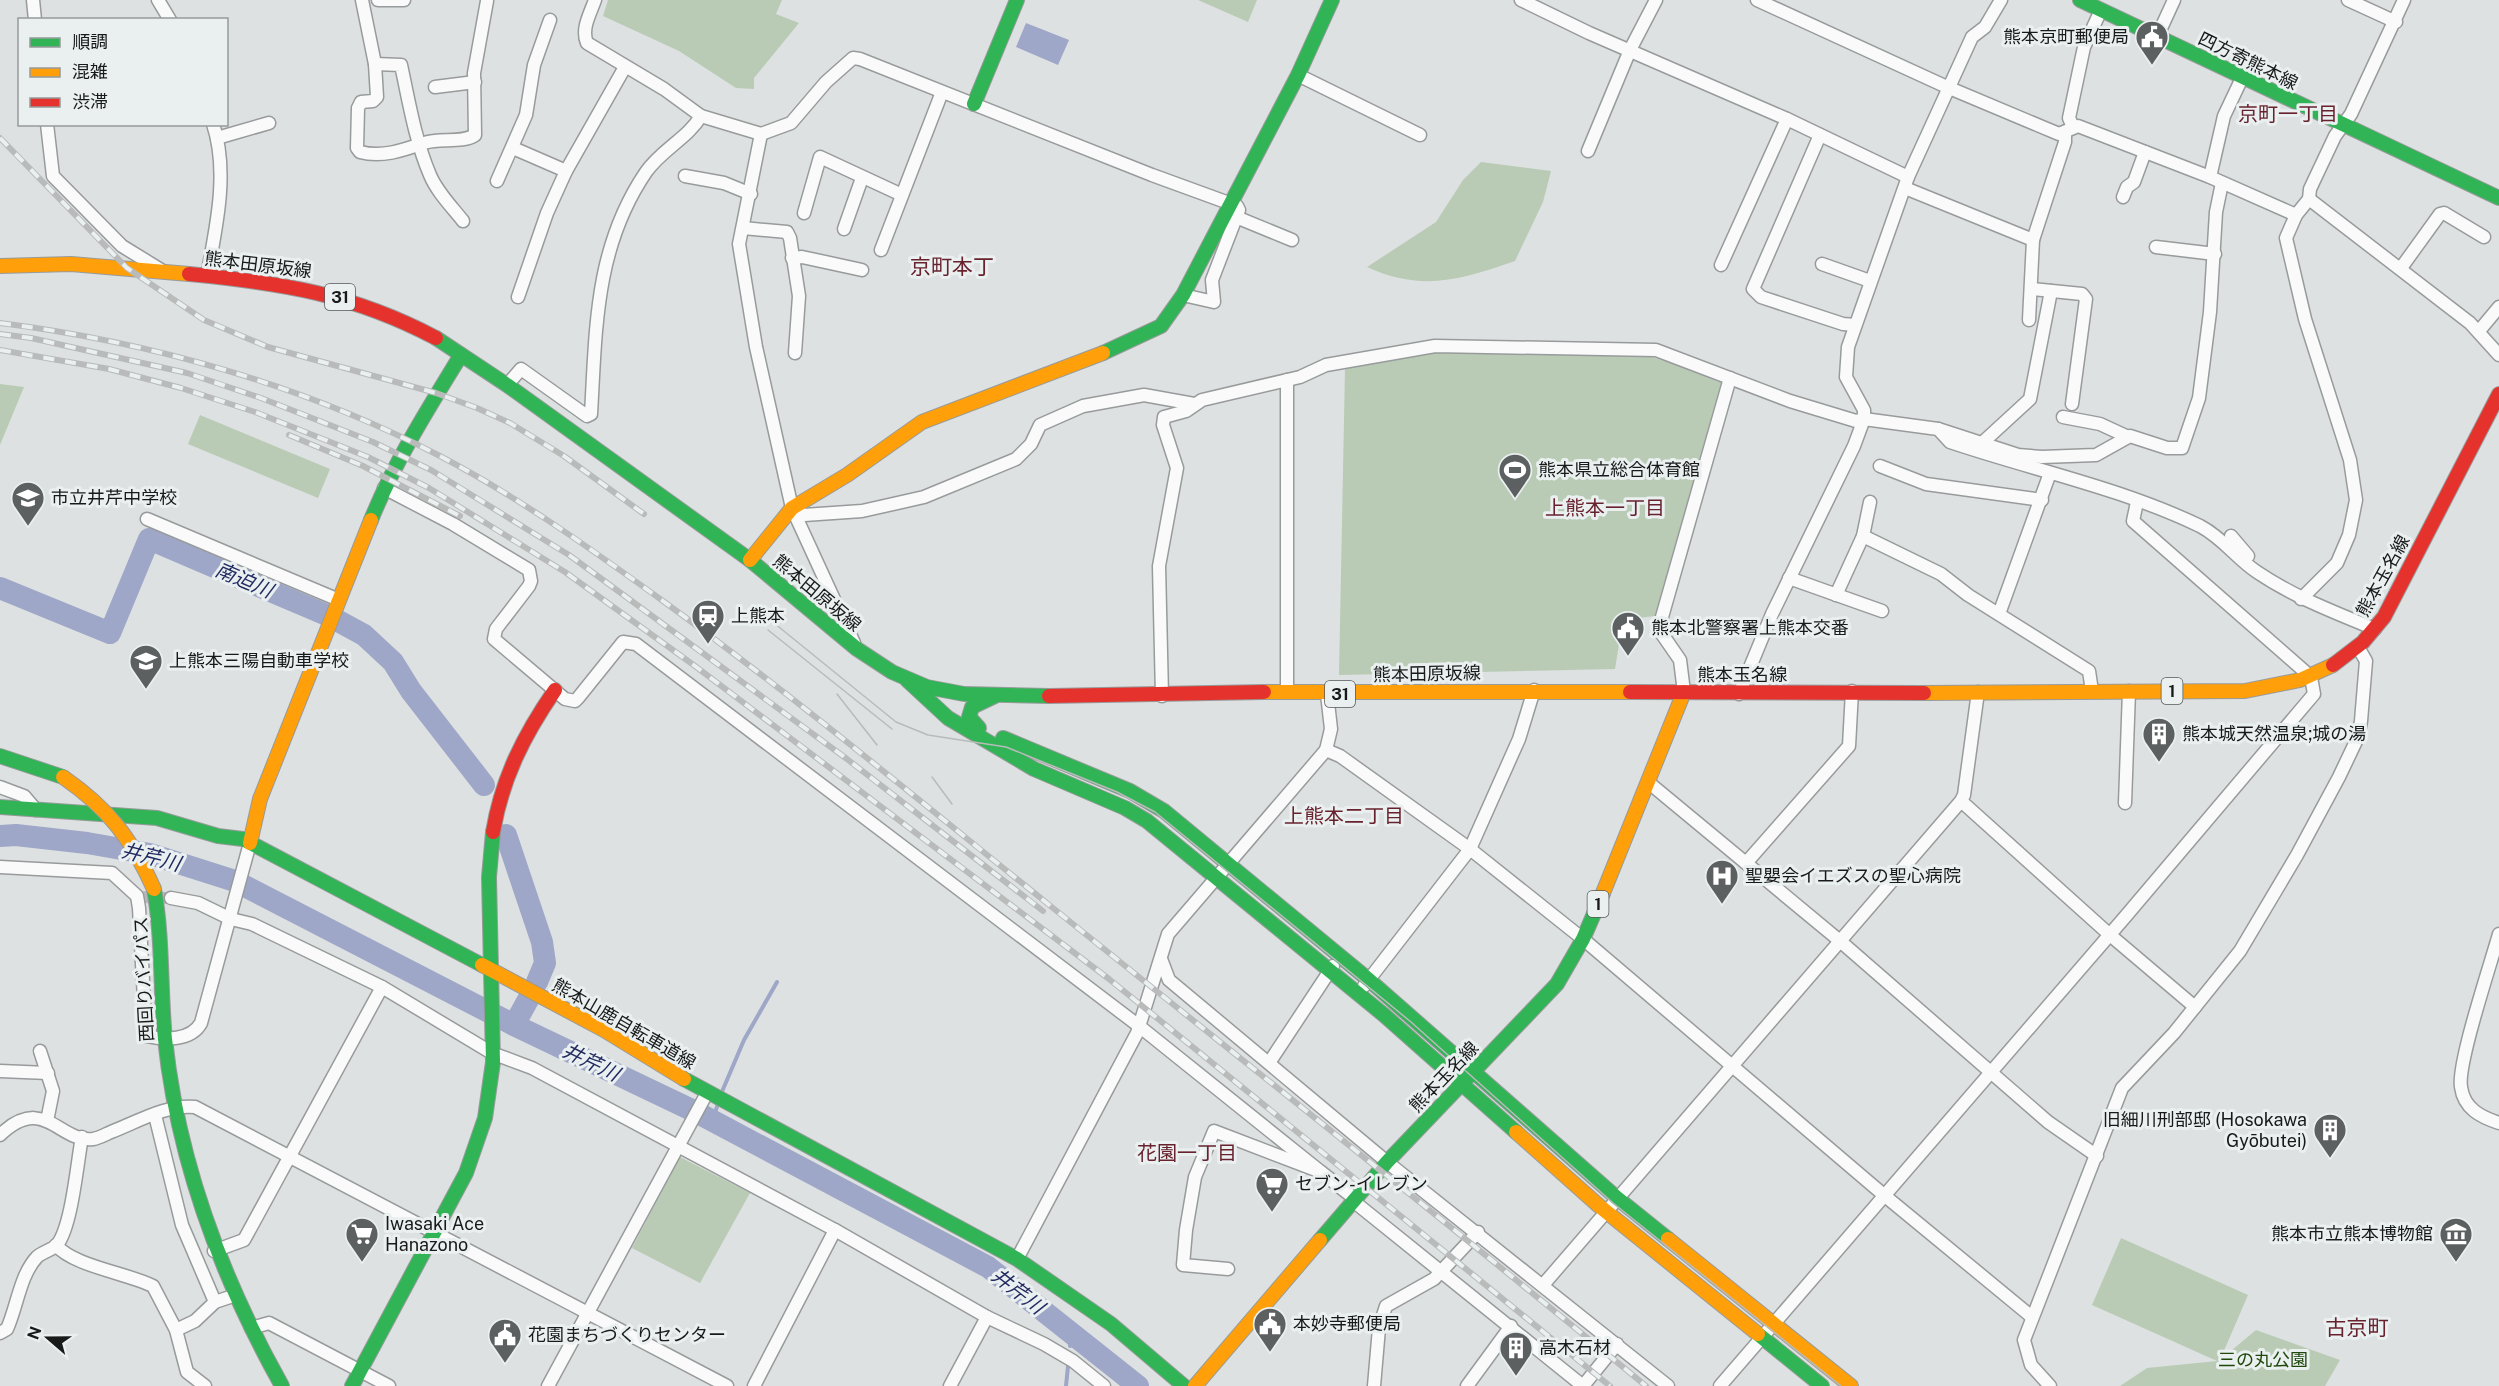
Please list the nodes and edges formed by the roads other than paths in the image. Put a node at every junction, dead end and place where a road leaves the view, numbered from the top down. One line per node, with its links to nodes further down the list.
1 (33, 0): 19 (street)
2 (158, 0): 20 (street)
3 (362, 0): 25 (street)
4 (378, 0): 5 (street)
5 (404, 0)
6 (595, 0): 26 (street)
7 (1017, 0): 33 (main road)
8 (1332, 0): 27 (main road)
9 (1521, 0): 24 (street)
10 (1656, 0): 24 (street)
11 (1757, 0): 31 (street)
12 (2001, 0): 31 (street)
13 (2080, 0): 18 (main road, 四方寄熊本線)
14 (2174, 0): 23 (street)
15 (2348, 0): 22 (street)
16 (2404, 0): 22 (street)
17 (487, 1): 29 (street)
18 (2101, 10): 23 (main road, 四方寄熊本線); 40 (street)
19 (35, 18)
20 (167, 18)
21 (550, 20): 46 (street)
22 (2396, 22): 39 (street)
23 (2157, 37): 28 (main road, 四方寄熊本線)
24 (1630, 50): 35 (street); 47 (street)
25 (375, 64): 45 (street); 45 (street)
26 (625, 67): 34 (street); 49 (street)
27 (1298, 75): 42 (street); 61 (main road)
28 (2242, 78): 39 (main road, 四方寄熊本線); 51 (street)
29 (475, 82): 30 (street); 45 (street)
30 (435, 87)
31 (1947, 87): 40 (street); 54 (street)
32 (942, 92): 33 (street); 41 (street); 57 (street)
33 (974, 104): 61 (street)
34 (700, 116): 41 (street); 96 (street)
35 (1787, 119): 43 (street); 76 (street)
36 (269, 123): 44 (street)
37 (47, 126): 80 (street)
38 (214, 126): 44 (street)
39 (2342, 126): 59 (main road, 四方寄熊本線); 60 (street)
40 (2069, 130): 48 (street); 70 (street)
41 (761, 134): 56 (street)
42 (1420, 135)
43 (1820, 135): 54 (street); 89 (street)
44 (218, 138): 81 (street)
45 (419, 146): 65 (street)
46 (513, 148): 49 (street); 53 (street)
47 (1588, 151)
48 (2145, 152): 51 (street); 58 (street)
49 (566, 171): 86 (street)
50 (685, 176): 56 (street)
51 (2210, 177): 55 (street)
52 (862, 178): 57 (street); 62 (street); 67 (street)
53 (497, 181)
54 (1906, 182): 70 (street); 82 (street)
55 (2222, 183): 63 (street); 73 (street)
56 (751, 194): 66 (street)
57 (902, 195): 72 (street)
58 (2123, 197)
59 (2499, 198)
60 (2309, 199): 63 (street); 78 (street)
61 (1229, 204): 64 (street); 85 (main road)
62 (804, 213)
63 (2296, 214): 119 (street)
64 (1236, 218): 69 (street); 85 (street)
65 (463, 221)
66 (743, 228): 74 (street); 111 (street)
67 (844, 229)
68 (2484, 237): 78 (street)
69 (1292, 240)
70 (2033, 240): 83 (street)
71 (2156, 247): 73 (street)
72 (881, 249)
73 (2215, 254): 103 (street)
74 (792, 258): 79 (street); 92 (street)
75 (1822, 264): 82 (street)
76 (1721, 265)
77 (0, 266): 80 (main road, 熊本田原坂線 / 31)
78 (2401, 268): 90 (street)
79 (862, 270)
80 (165, 272): 81 (main road, 熊本田原坂線 / 31)
81 (207, 276): 93 (main road, 熊本田原坂線 / 31)
82 (1870, 281): 89 (street)
83 (2032, 289): 84 (street); 88 (street)
84 (2051, 291): 99 (street); 104 (street)
85 (1183, 295): 111 (main road)
86 (519, 297)
87 (2499, 307): 90 (street)
88 (2029, 320)
89 (1856, 325): 101 (street)
90 (2480, 331): 91 (street)
91 (2496, 352)
92 (795, 353)
93 (461, 355): 96 (main road, 熊本田原坂線 / 31); 107 (main road)
94 (1730, 378): 95 (street); 101 (street); 134 (street)
95 (1287, 380): 98 (street); 133 (street)
96 (507, 385): 115 (main road, 熊本田原坂線 / 31)
97 (2499, 394): 123 (main road, 熊本玉名線 / 1)
98 (1194, 404): 111 (street); 139 (street)
99 (2073, 404)
100 (2063, 417): 103 (street)
101 (1864, 418): 102 (street); 117 (street)
102 (1938, 429): 104 (street); 106 (street)
103 (2126, 436): 104 (street)
104 (1981, 444)
105 (1880, 466): 108 (street)
106 (2050, 473): 108 (street); 110 (street)
107 (384, 488): 120 (main road); 128 (street)
108 (2042, 500): 122 (street)
109 (1870, 502): 113 (street)
110 (2137, 502): 116 (street); 126 (street)
111 (792, 508): 115 (main road); 125 (street)
112 (147, 519): 120 (street)
113 (1863, 536): 118 (street); 122 (street)
114 (2231, 536): 116 (street)
115 (750, 560): 125 (main road, 熊本田原坂線 / 31)
116 (2263, 575): 119 (street)
117 (1789, 578): 118 (street); 137 (street)
118 (1836, 595): 121 (street)
119 (2301, 599): 123 (street)
120 (338, 603): 150 (main road)
121 (1882, 611)
122 (1999, 615): 131 (street)
123 (2375, 629): 124 (main road, 熊本玉名線 / 1)
124 (2358, 647): 126 (main road, 熊本玉名線 / 1); 170 (street)
125 (857, 649): 127 (main road, 熊本田原坂線 / 31)
126 (2311, 677): 132 (main road, 熊本玉名線 / 1); 160 (street)
127 (907, 680): 138 (main road, 熊本田原坂線 / 31); 140 (main road)
128 (555, 690): 166 (main road); 171 (street)
129 (1534, 690): 134 (main road, 熊本田原坂線 / 31); 136 (main road, 熊本田原坂線 / 31); 151 (street)
130 (1852, 691): 135 (main road, 熊本玉名線 / 1); 137 (main road, 熊本玉名線 / 1); 153 (street)
131 (2092, 691): 132 (main road, 熊本玉名線 / 1); 135 (main road, 熊本玉名線 / 1)
132 (2129, 691): 147 (street)
133 (1287, 692): 136 (main road, 熊本田原坂線 / 31); 139 (main road, 熊本田原坂線 / 31)
134 (1684, 692): 137 (main road, 熊本玉名線 / 1); 144 (main road, 熊本玉名線 / 1)
135 (1978, 692): 146 (street)
136 (1327, 694): 142 (street)
137 (1739, 694)
138 (995, 696): 139 (main road, 熊本田原坂線 / 31); 141 (main road)
139 (1162, 696)
140 (948, 718): 141 (main road); 155 (main road)
141 (979, 729): 152 (main road)
142 (1326, 750): 151 (street); 152 (street)
143 (0, 756): 156 (main road, 西回りバイパス, bridge)
144 (1648, 782): 153 (street); 161 (main road, 熊本玉名線 / 1)
145 (0, 787): 149 (street)
146 (1960, 801): 160 (street); 162 (street)
147 (2126, 803)
148 (0, 807): 149 (main road, 熊本山鹿自転車道線)
149 (36, 810): 150 (main road, 熊本山鹿自転車道線)
150 (249, 848): 158 (street); 166 (main road, 熊本山鹿自転車道線)
151 (1470, 849): 161 (street); 167 (street)
152 (1227, 863): 155 (street); 163 (main road)
153 (1746, 863): 162 (street)
154 (0, 867): 156 (street)
155 (1215, 877): 164 (street); 165 (main road)
156 (145, 894): 172 (main road, 西回りバイパス); 172 (street)
157 (171, 898): 158 (street)
158 (232, 916): 168 (street); 172 (street)
159 (2499, 934): 186 (street)
160 (2110, 935): 170 (street); 179 (street)
161 (1583, 939): 176 (street); 178 (main road, 熊本玉名線 / 1)
162 (1840, 941): 176 (street); 179 (street)
163 (1340, 957): 165 (street); 167 (main road)
164 (1161, 959): 171 (street); 175 (street)
165 (1330, 971): 169 (main road); 175 (street)
166 (492, 976): 173 (main road); 182 (main road, 熊本山鹿自転車道線)
167 (1369, 980): 169 (street); 178 (main road)
168 (382, 987): 173 (street); 191 (street)
169 (1358, 994): 181 (main road)
170 (2196, 1007): 190 (street)
171 (1139, 1026): 193 (street); 203 (street)
172 (165, 1038): 183 (main road, 西回りバイパス)
173 (492, 1049): 189 (street); 199 (main road)
174 (40, 1051): 180 (street)
175 (1269, 1063): 192 (street)
176 (1732, 1066): 194 (street); 195 (street)
177 (0, 1071): 180 (street)
178 (1474, 1071): 181 (main road, 熊本玉名線 / 1); 195 (main road)
179 (1990, 1071): 190 (street); 194 (street)
180 (48, 1073): 185 (street)
181 (1462, 1083): 192 (main road, 熊本玉名線 / 1); 197 (main road)
182 (710, 1094): 189 (street); 203 (main road, 熊本山鹿自転車道線)
183 (176, 1107): 184 (street); 191 (street); 202 (main road, 西回りバイパス)
184 (155, 1115): 188 (street); 208 (street)
185 (47, 1120): 187 (street); 188 (street)
186 (2499, 1123)
187 (0, 1134)
188 (82, 1137): 201 (street)
189 (679, 1149): 198 (street); 209 (street)
190 (2097, 1156): 211 (street)
191 (291, 1157): 199 (street); 202 (street)
192 (1387, 1162): 196 (main road, 熊本玉名線 / 1); 200 (street)
193 (1321, 1172): 196 (street); 204 (street)
194 (1885, 1196): 211 (street); 212 (street)
195 (1617, 1198): 197 (street); 212 (main road)
196 (1353, 1199): 205 (street); 232 (main road, 熊本玉名線 / 1)
197 (1606, 1211): 206 (street); 217 (main road)
198 (835, 1230): 210 (street); 228 (street)
199 (433, 1232): 209 (street); 219 (main road)
200 (1478, 1232): 205 (street); 206 (street)
201 (56, 1245): 215 (street); 216 (street)
202 (214, 1251): 207 (main road, 西回りバイパス)
203 (1017, 1259): 231 (main road, 熊本山鹿自転車道線)
204 (1228, 1269)
205 (1443, 1271): 213 (street); 221 (street)
206 (1543, 1285): 218 (street)
207 (233, 1296): 208 (street); 214 (main road, 西回りバイパス)
208 (215, 1302): 215 (street)
209 (587, 1314): 226 (street); 227 (street)
210 (987, 1317): 229 (street); 230 (street)
211 (2032, 1317): 223 (street)
212 (1773, 1323): 217 (street); 238 (main road)
213 (1511, 1326): 233 (street); 234 (street)
214 (251, 1328): 219 (street); 222 (main road, 西回りバイパス)
215 (176, 1329): 220 (street)
216 (0, 1333)
217 (1761, 1336): 236 (street); 237 (main road)
218 (1617, 1344): 234 (street); 235 (street)
219 (360, 1371): 224 (main road); 225 (street)
220 (197, 1384)
221 (1377, 1384)
222 (281, 1385)
223 (2050, 1385)
224 (352, 1386)
225 (389, 1386)
226 (548, 1386)
227 (727, 1386)
228 (754, 1386)
229 (950, 1386)
230 (1104, 1386)
231 (1184, 1386)
232 (1196, 1386)
233 (1467, 1386)
234 (1583, 1386)
235 (1668, 1386)
236 (1719, 1386)
237 (1822, 1386)
238 (1851, 1386)

